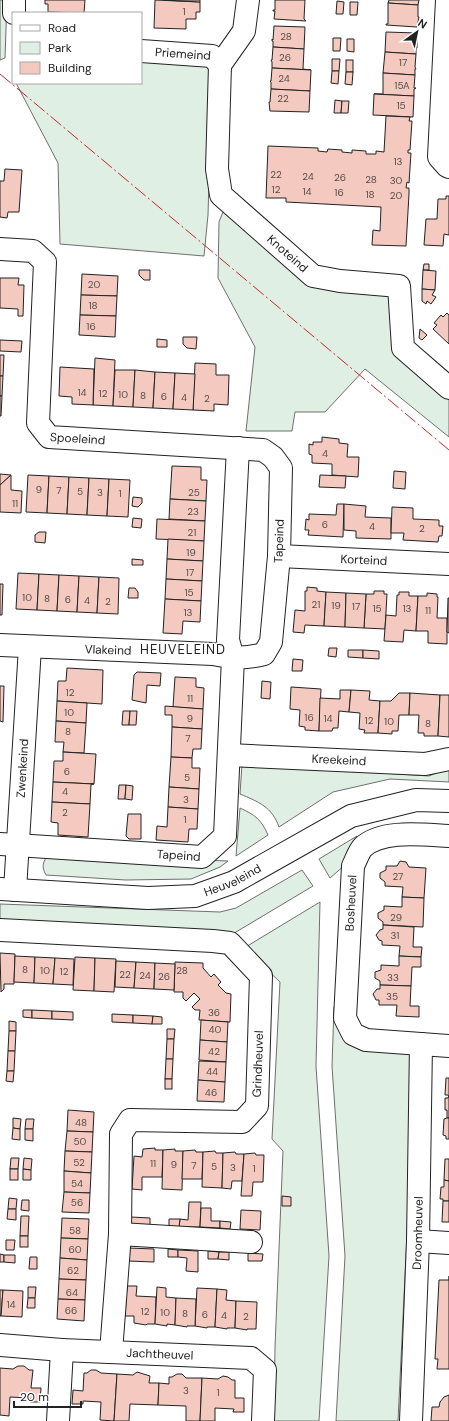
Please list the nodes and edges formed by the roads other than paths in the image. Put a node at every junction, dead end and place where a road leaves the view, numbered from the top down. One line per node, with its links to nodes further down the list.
1 (14, 0): 4 (street)
2 (248, 0): 6 (street)
3 (447, 0): 7 (street)
4 (14, 12)
5 (142, 52): 6 (street, Priemeind)
6 (220, 65): 9 (street, Knoteind)
7 (449, 167)
8 (0, 249): 10 (street, Spoeleind)
9 (449, 388)
10 (238, 448): 11 (street, Spoeleind); 16 (street, Tapeind)
11 (263, 450): 12 (street, Tapeind)
12 (279, 556): 13 (street, Korteind); 16 (street, Tapeind)
13 (449, 564)
14 (0, 645): 15 (street, Vlakeind)
15 (30, 647): 16 (street, Vlakeind); 21 (street, Zwenkeind)
16 (233, 658): 17 (street, Tapeind)
17 (229, 755): 18 (street, Kreekeind); 21 (street, Tapeind)
18 (449, 759)
19 (449, 801): 22 (street, Heuveleind)
20 (449, 836): 24 (street, Bosheuvel)
21 (9, 845): 22 (street, Zwenkeind)
22 (8, 889)
23 (0, 930): 26 (street, Grindheuvel)
24 (421, 1044): 25 (street); 27 (street, Droomheuvel)
25 (449, 1046)
26 (120, 1234): 28 (street); 32 (street, Grindheuvel)
27 (418, 1241): 29 (street); 35 (street, Droomheuvel)
28 (251, 1242)
29 (449, 1243)
30 (0, 1345): 31 (street, Jachtheuvel)
31 (62, 1350): 32 (street, Jachtheuvel); 33 (street)
32 (111, 1352): 34 (street, Jachtheuvel)
33 (58, 1421)
34 (263, 1421)
35 (411, 1421)

